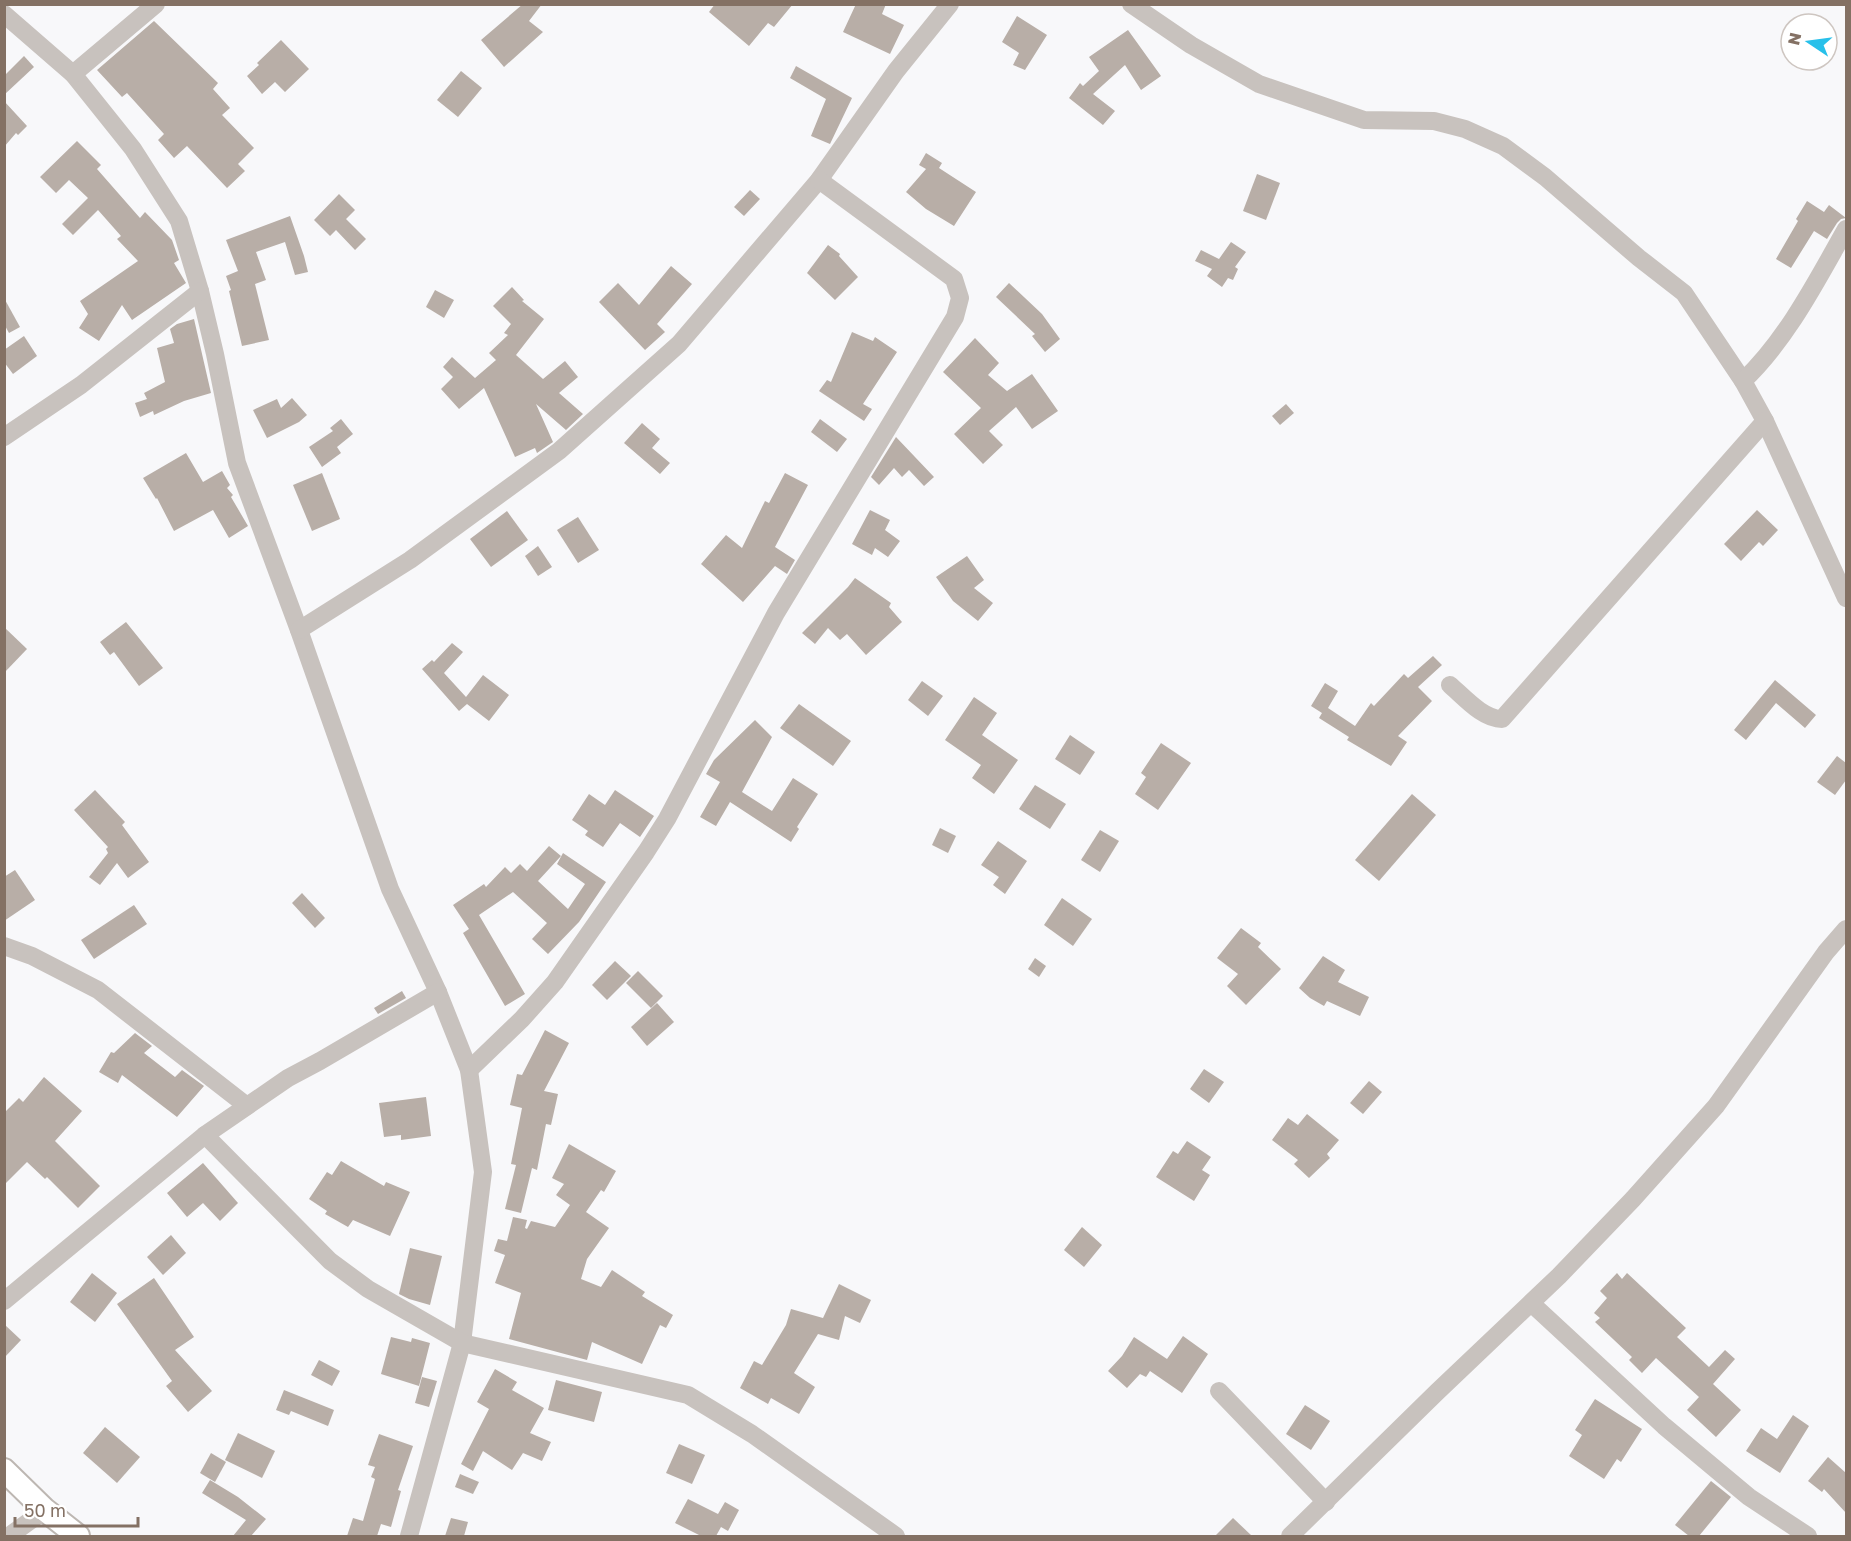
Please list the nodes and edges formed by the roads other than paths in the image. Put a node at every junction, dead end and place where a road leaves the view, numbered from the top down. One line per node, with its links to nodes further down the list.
1 (156, 4): 5 (street)
2 (950, 4): 6 (street)
3 (1131, 4): 9 (street)
4 (4, 14): 5 (street)
5 (73, 74): 8 (street)
6 (819, 180): 13 (street); 18 (street)
7 (1846, 230): 9 (street)
8 (200, 291): 11 (street); 13 (street)
9 (1743, 381): 10 (street)
10 (1765, 421): 12 (street); 14 (street)
11 (4, 437)
12 (1846, 598)
13 (299, 630): 17 (street)
14 (1450, 686)
15 (1846, 929): 22 (street)
16 (4, 946): 19 (street)
17 (438, 992): 18 (street); 19 (street)
18 (469, 1070): 23 (street)
19 (247, 1106): 20 (street)
20 (205, 1135): 21 (street); 23 (street)
21 (4, 1301)
22 (1531, 1303): 26 (street); 33 (street)
23 (462, 1343): 30 (street); 31 (street)
24 (1219, 1391): 26 (street)
25 (4, 1470): 27 (main road)
26 (1326, 1502): 32 (street)
27 (45, 1510): 28 (street); 29 (main road)
28 (9, 1536)
29 (78, 1536)
30 (409, 1536)
31 (896, 1536)
32 (1290, 1536)
33 (1808, 1536)

